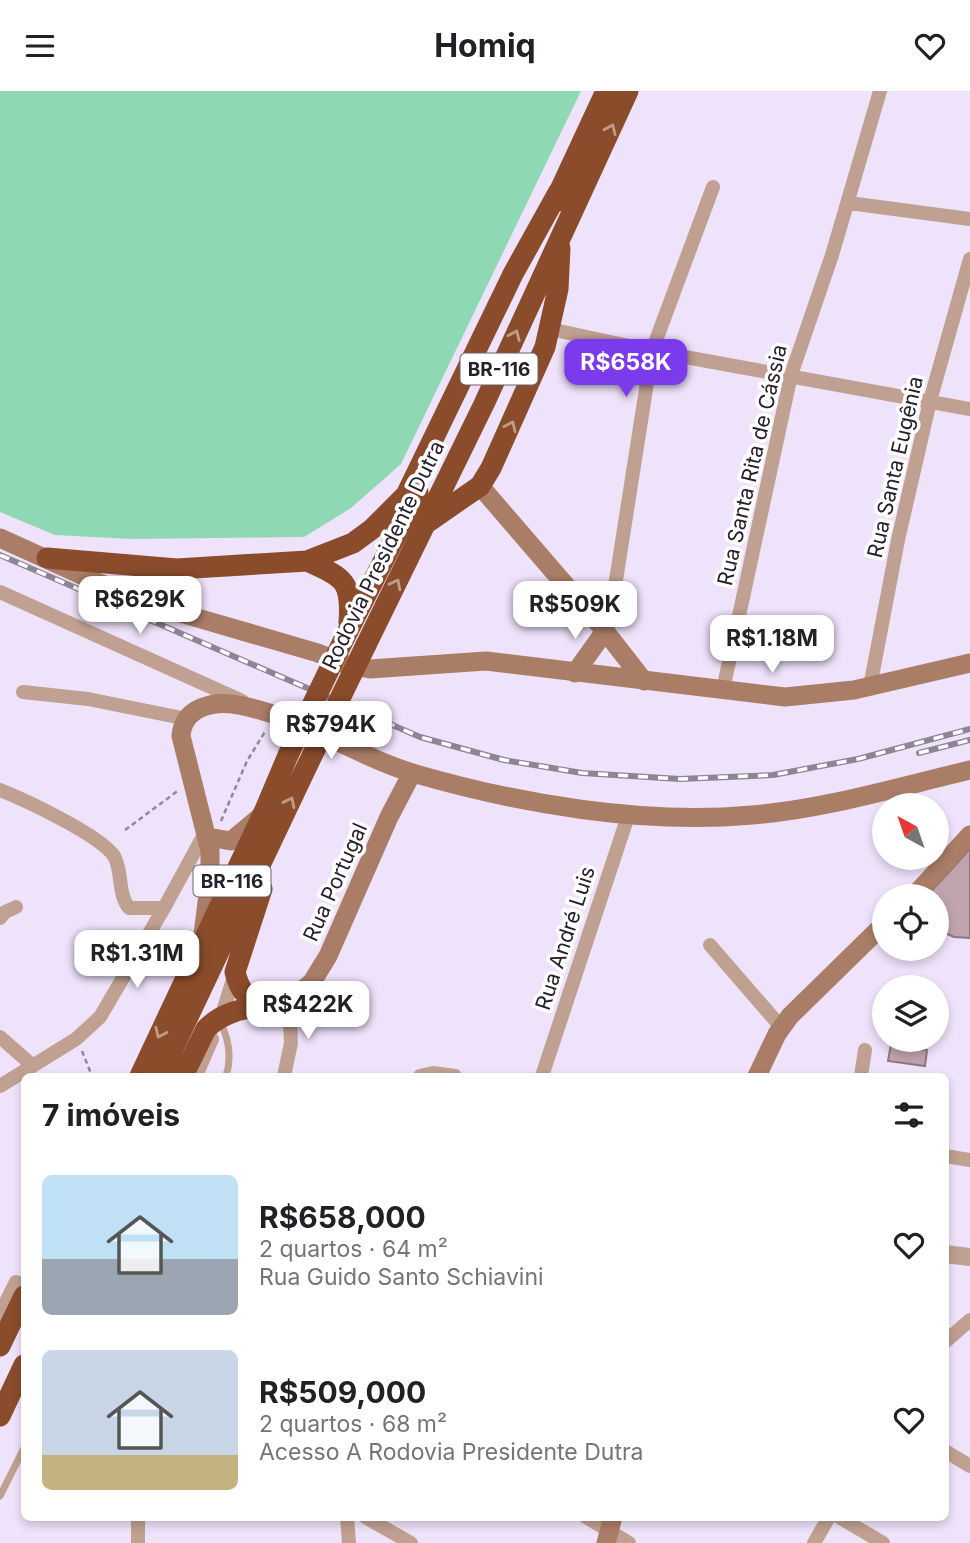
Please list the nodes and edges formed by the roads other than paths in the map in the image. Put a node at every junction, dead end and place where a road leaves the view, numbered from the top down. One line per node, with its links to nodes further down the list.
1 (606, 91): 5 (highway, Rodovia Presidente Dutra / BR-116)
2 (628, 91): 8 (highway, Rodovia Presidente Dutra / BR-116, one-way to 2)
3 (880, 91): 6 (street, Rua Santa Rita de Cássia)
4 (713, 187): 11 (street)
5 (559, 191): 19 (highway); 24 (highway, Rodovia Presidente Dutra / BR-116)
6 (849, 203): 7 (street); 12 (street, Rua Santa Rita de Cássia)
7 (970, 219)
8 (561, 237): 10 (highway); 16 (highway, Rodovia Presidente Dutra / BR-116, one-way to 8)
9 (970, 259): 13 (street, Rua Santa Eugênia)
10 (550, 329): 11 (street); 15 (highway, one-way to 10)
11 (652, 351): 12 (street); 23 (street)
12 (791, 375): 13 (street); 29 (street, Rua Santa Rita de Cássia)
13 (930, 401): 14 (street); 28 (street, Rua Santa Eugênia)
14 (970, 409)
15 (480, 487): 16 (highway); 23 (main road)
16 (426, 524): 40 (highway, Rodovia Presidente Dutra / BR-116, one-way to 16, bridge)
17 (0, 538): 18 (main road)
18 (47, 558): 20 (highway); 22 (main road)
19 (307, 561): 20 (highway); 24 (highway)
20 (177, 569): 22 (highway)
21 (0, 592): 31 (street)
22 (170, 610): 26 (main road)
23 (605, 631): 26 (main road); 27 (main road)
24 (347, 633): 36 (highway, Rodovia Presidente Dutra / BR-116, bridge)
25 (970, 663): 28 (main road)
26 (575, 673): 27 (main road)
27 (644, 681): 29 (main road)
28 (870, 687): 29 (main road)
29 (723, 690)
30 (23, 692): 32 (street)
31 (270, 714): 32 (main road); 34 (main road)
32 (187, 719): 38 (main road)
33 (970, 770): 37 (main road)
34 (412, 772): 37 (main road); 49 (main road, Rua Portugal)
35 (0, 790): 43 (street)
36 (264, 812): 38 (main road); 47 (highway, Rodovia Presidente Dutra / BR-116)
37 (628, 813): 64 (street, Rua André Luis)
38 (212, 830): 43 (street); 47 (main road)
39 (970, 835): 41 (main road)
40 (272, 840): 48 (highway); 59 (highway, Rodovia Presidente Dutra / BR-116)
41 (925, 884)
42 (16, 907): 44 (street)
43 (164, 908): 55 (street)
44 (0, 918)
45 (872, 936): 52 (main road)
46 (710, 945): 52 (street)
47 (200, 949): 58 (highway, Rodovia Presidente Dutra / BR-116, one-way to 58)
48 (235, 972): 50 (highway); 51 (street)
49 (289, 1002): 50 (main road); 63 (street)
50 (263, 1005): 51 (highway)
51 (221, 1020): 60 (highway); 61 (street); 62 (lane)
52 (781, 1027): 65 (main road)
53 (0, 1037): 55 (street)
54 (865, 1050): 66 (street)
55 (33, 1066): 57 (street)
56 (21, 1073): 67 (street)
57 (21, 1073)
58 (141, 1073)
59 (161, 1073)
60 (184, 1073)
61 (197, 1073)
62 (227, 1073)
63 (285, 1073)
64 (543, 1073)
65 (758, 1073)
66 (861, 1073)
67 (0, 1086)
68 (949, 1157): 69 (street)
69 (970, 1160)
70 (949, 1254): 71 (street)
71 (970, 1257)
72 (21, 1284): 74 (street)
73 (21, 1302): 78 (highway)
74 (0, 1314)
75 (21, 1318): 79 (highway)
76 (970, 1320): 77 (street)
77 (949, 1338)
78 (0, 1346)
79 (0, 1362)
80 (21, 1371): 81 (highway)
81 (0, 1416)
82 (949, 1453): 84 (street)
83 (21, 1454): 85 (lane)
84 (970, 1466)
85 (0, 1496)
86 (138, 1521): 93 (street)
87 (347, 1521): 94 (street)
88 (372, 1521): 95 (street)
89 (593, 1521): 92 (street)
90 (827, 1521): 97 (street)
91 (846, 1521): 98 (street)
92 (609, 1530): 96 (street)
93 (138, 1543)
94 (349, 1543)
95 (411, 1543)
96 (629, 1543)
97 (814, 1543)
98 (883, 1543)

